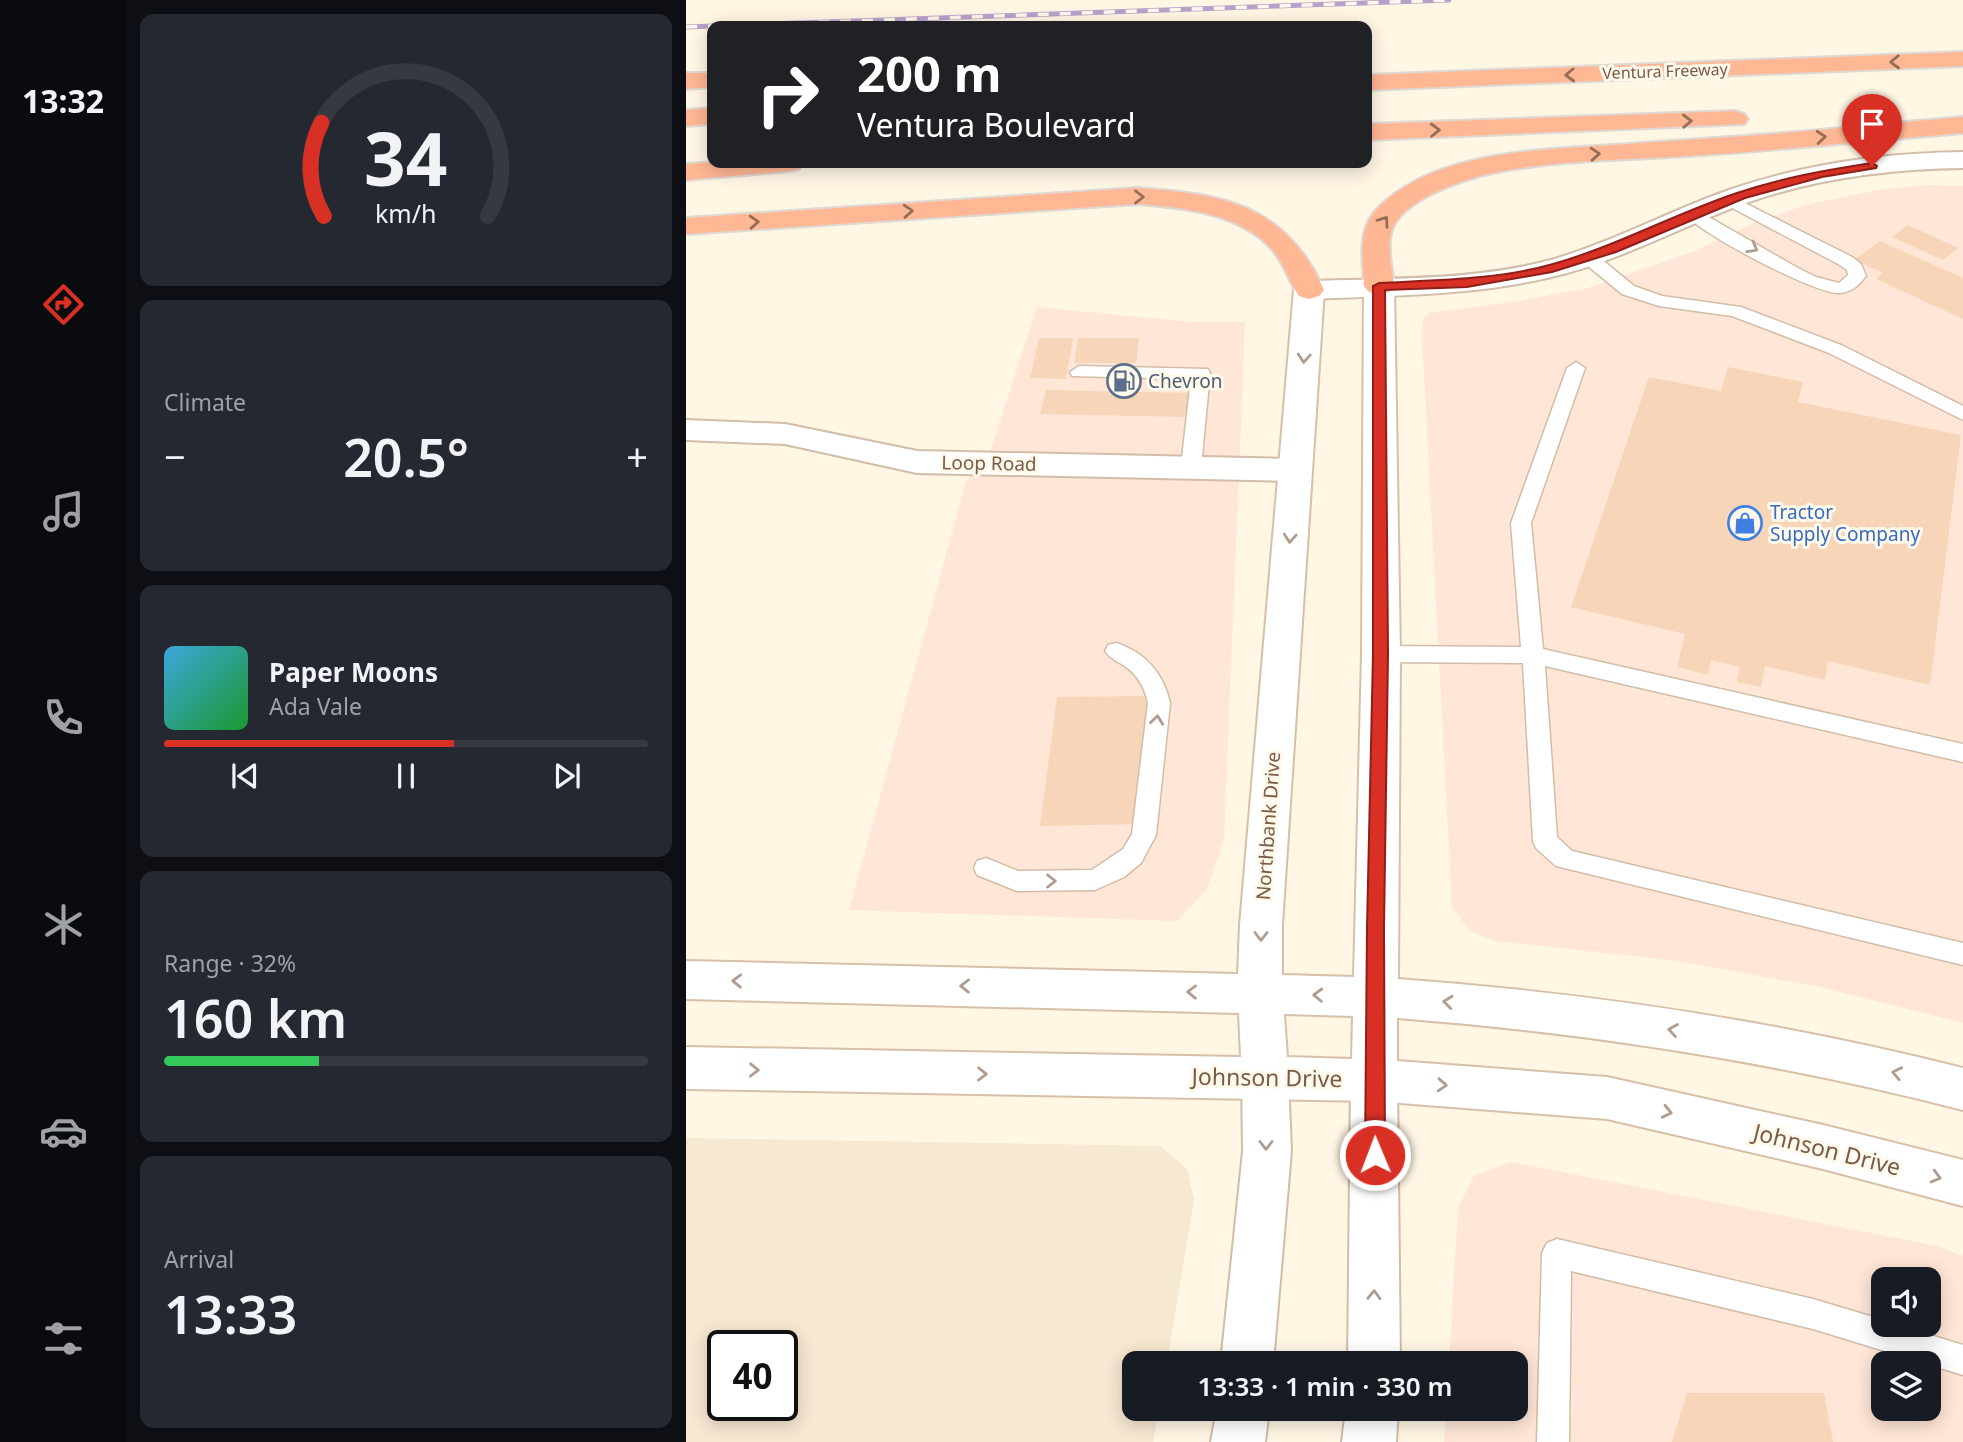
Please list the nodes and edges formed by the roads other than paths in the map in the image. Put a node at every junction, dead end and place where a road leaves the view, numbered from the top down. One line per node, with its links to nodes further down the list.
1 (1963, 59): 4 (highway, Ventura Freeway, one-way to 4)
2 (707, 80): 3 (highway)
3 (686, 82)
4 (1372, 83)
5 (1963, 110): 9 (highway, one-way to 5)
6 (707, 116): 7 (highway)
7 (686, 118)
8 (1963, 125): 17 (highway, one-way to 8)
9 (1372, 132)
10 (1963, 160): 13 (main road)
11 (732, 168): 12 (highway)
12 (686, 172)
13 (1730, 200): 14 (main road); 14 (lane, one-way to 13)
14 (1693, 215): 16 (main road)
15 (686, 226): 18 (highway, one-way to 18)
16 (1589, 258): 17 (main road); 21 (lane)
17 (1379, 286): 18 (main road); 26 (main road)
18 (1309, 290): 24 (main road, Northbank Drive, one-way to 24)
19 (1576, 368): 27 (lane)
20 (1079, 372): 23 (lane)
21 (1963, 414)
22 (686, 430): 23 (main road, Loop Road)
23 (1191, 467): 24 (main road, Loop Road)
24 (1295, 470): 32 (main road, Northbank Drive, one-way to 32)
25 (1116, 651): 29 (lane, one-way to 25)
26 (1381, 654): 27 (lane); 33 (main road)
27 (1533, 655): 28 (lane); 30 (lane)
28 (1963, 753)
29 (986, 868)
30 (1963, 954)
31 (686, 980): 32 (main road, one-way to 31)
32 (1260, 993): 33 (main road, one-way to 32); 35 (main road, Northbank Drive)
33 (1377, 997): 36 (main road); 37 (main road, one-way to 33)
34 (686, 1068): 35 (main road, Johnson Drive, one-way to 35)
35 (1265, 1077): 36 (main road, Johnson Drive); 39 (main road, Northbank Drive, one-way to 39)
36 (1374, 1080): 38 (main road, Johnson Drive, one-way to 38); 40 (main road, one-way to 36)
37 (1963, 1089)
38 (1963, 1184)
39 (1248, 1351)
40 (1374, 1351)
41 (1963, 1360): 46 (lane)
42 (1241, 1421): 44 (main road)
43 (1371, 1421): 45 (main road)
44 (1238, 1442)
45 (1369, 1442)
46 (1553, 1442)

